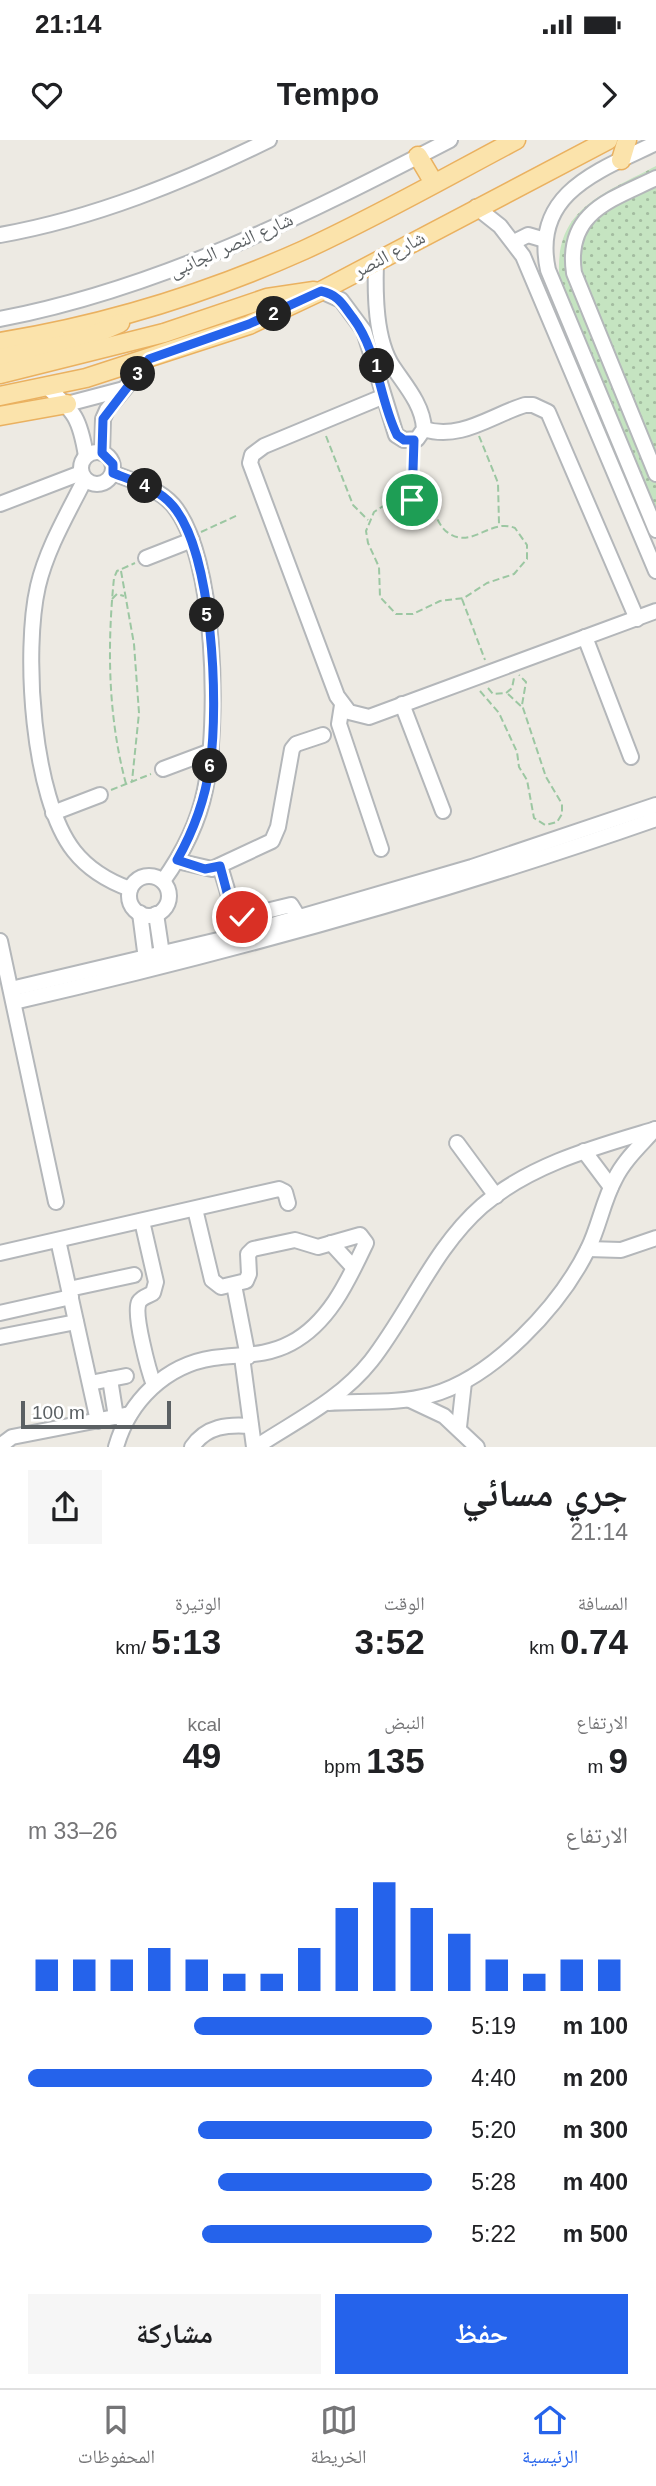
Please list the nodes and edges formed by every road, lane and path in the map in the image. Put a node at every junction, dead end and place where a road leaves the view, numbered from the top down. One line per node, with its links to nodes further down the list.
1 (269, 140): 12 (street)
2 (450, 140): 7 (street, شارع النصر الجانبى)
3 (516, 140): 10 (main road)
4 (608, 140): 11 (main road, شارع النصر)
5 (627, 140): 8 (main road)
6 (656, 143): 8 (street)
7 (418, 156): 10 (main road); 18 (street, شارع النصر الجانبى)
8 (621, 160): 13 (street)
9 (656, 178): 37 (street)
10 (434, 183): 17 (main road)
11 (476, 207): 14 (street); 15 (main road, شارع النصر)
12 (0, 235)
13 (545, 240): 14 (street); 49 (street)
14 (514, 242): 53 (street)
15 (376, 261): 16 (main road, شارع النصر); 19 (street)
16 (321, 291): 20 (street); 23 (main road, شارع النصر); 25 (main road)
17 (137, 311): 21 (main road); 22 (main road)
18 (0, 319)
19 (378, 319): 20 (street); 24 (street)
20 (360, 326): 26 (street)
21 (0, 342)
22 (0, 358)
23 (149, 359): 27 (main road, شارع النصر); 28 (street)
24 (394, 369): 26 (street); 35 (street)
25 (0, 374)
26 (379, 375): 30 (street)
27 (47, 387): 29 (main road, شارع النصر); 31 (street)
28 (124, 388): 31 (street); 38 (street)
29 (0, 396)
30 (383, 397): 33 (street); 36 (street)
31 (68, 404): 32 (main road); 39 (street)
32 (0, 416)
33 (320, 422): 47 (path); 64 (street)
34 (474, 425): 35 (street); 48 (path); 58 (street)
35 (424, 429): 36 (street)
36 (414, 440): 43 (path)
37 (651, 450): 41 (street)
38 (102, 453): 39 (street); 40 (street)
39 (86, 456): 42 (street)
40 (113, 473): 42 (street); 50 (street)
41 (656, 474)
42 (83, 476): 44 (street); 75 (street)
43 (412, 500): 45 (path); 47 (path); 48 (path)
44 (0, 504)
45 (411, 512)
46 (238, 515): 50 (path)
47 (369, 520): 54 (path)
48 (499, 525): 54 (path)
49 (656, 530)
50 (192, 539): 51 (street); 67 (street)
51 (146, 558): 52 (path)
52 (121, 570): 55 (path); 56 (path)
53 (656, 571)
54 (462, 598): 60 (path)
55 (112, 600): 56 (path); 71 (path)
56 (127, 600): 70 (path)
57 (656, 611): 58 (street)
58 (637, 619): 59 (street)
59 (585, 638): 60 (street); 68 (street)
60 (489, 673): 61 (street)
61 (475, 685): 62 (path); 63 (street); 65 (path)
62 (507, 693): 65 (path); 65 (path)
63 (402, 704): 64 (street); 74 (street)
64 (341, 705): 77 (street)
65 (523, 708)
66 (323, 734): 79 (street)
67 (211, 751): 69 (street); 78 (street)
68 (631, 757)
69 (163, 769): 70 (path)
70 (132, 781): 71 (path)
71 (126, 784): 72 (path)
72 (100, 795): 75 (street)
73 (656, 805): 84 (street)
74 (443, 811)
75 (53, 813): 81 (street)
76 (656, 819): 84 (street)
77 (381, 849)
78 (177, 860): 79 (street); 80 (street)
79 (220, 866): 84 (street)
80 (163, 881): 81 (street); 83 (street)
81 (130, 889): 82 (street)
82 (140, 913): 83 (street); 87 (street)
83 (156, 915): 86 (street)
84 (303, 921): 86 (street); 88 (street)
85 (0, 941): 88 (street)
86 (162, 954): 87 (street)
87 (146, 958): 88 (street)
88 (12, 996): 96 (street)
89 (655, 1129): 90 (street); 93 (street)
90 (615, 1141): 92 (street); 93 (street)
91 (457, 1143): 95 (street)
92 (584, 1151): 94 (street); 95 (street)
93 (627, 1161): 94 (street)
94 (611, 1187): 103 (street)
95 (496, 1196): 121 (street)
96 (56, 1202)
97 (288, 1203): 98 (street)
98 (195, 1209): 99 (street); 107 (street)
99 (142, 1221): 101 (street); 119 (street)
100 (656, 1238): 103 (street)
101 (58, 1240): 104 (street); 108 (street)
102 (331, 1243): 105 (street); 105 (street); 107 (street)
103 (588, 1249): 117 (street)
104 (0, 1253)
105 (353, 1267): 114 (street)
106 (134, 1275): 108 (street)
107 (234, 1285): 114 (street)
108 (70, 1293): 109 (street); 111 (street)
109 (52, 1301): 110 (street); 112 (street)
110 (0, 1313)
111 (76, 1322): 112 (street); 118 (street)
112 (57, 1326): 113 (street)
113 (0, 1337)
114 (245, 1357): 119 (street); 124 (street)
115 (126, 1376): 116 (street)
116 (110, 1379): 118 (street); 122 (street)
117 (464, 1382): 120 (street); 125 (street)
118 (90, 1383): 123 (street)
119 (154, 1385): 122 (street)
120 (410, 1399): 121 (street); 125 (street)
121 (329, 1403): 130 (street)
122 (123, 1416): 123 (street); 128 (street)
123 (98, 1421): 126 (street)
124 (251, 1426): 129 (street); 130 (street)
125 (459, 1427): 131 (street)
126 (26, 1441): 127 (street)
127 (0, 1446)
128 (116, 1447)
129 (192, 1447)
130 (255, 1447)
131 (477, 1447)

